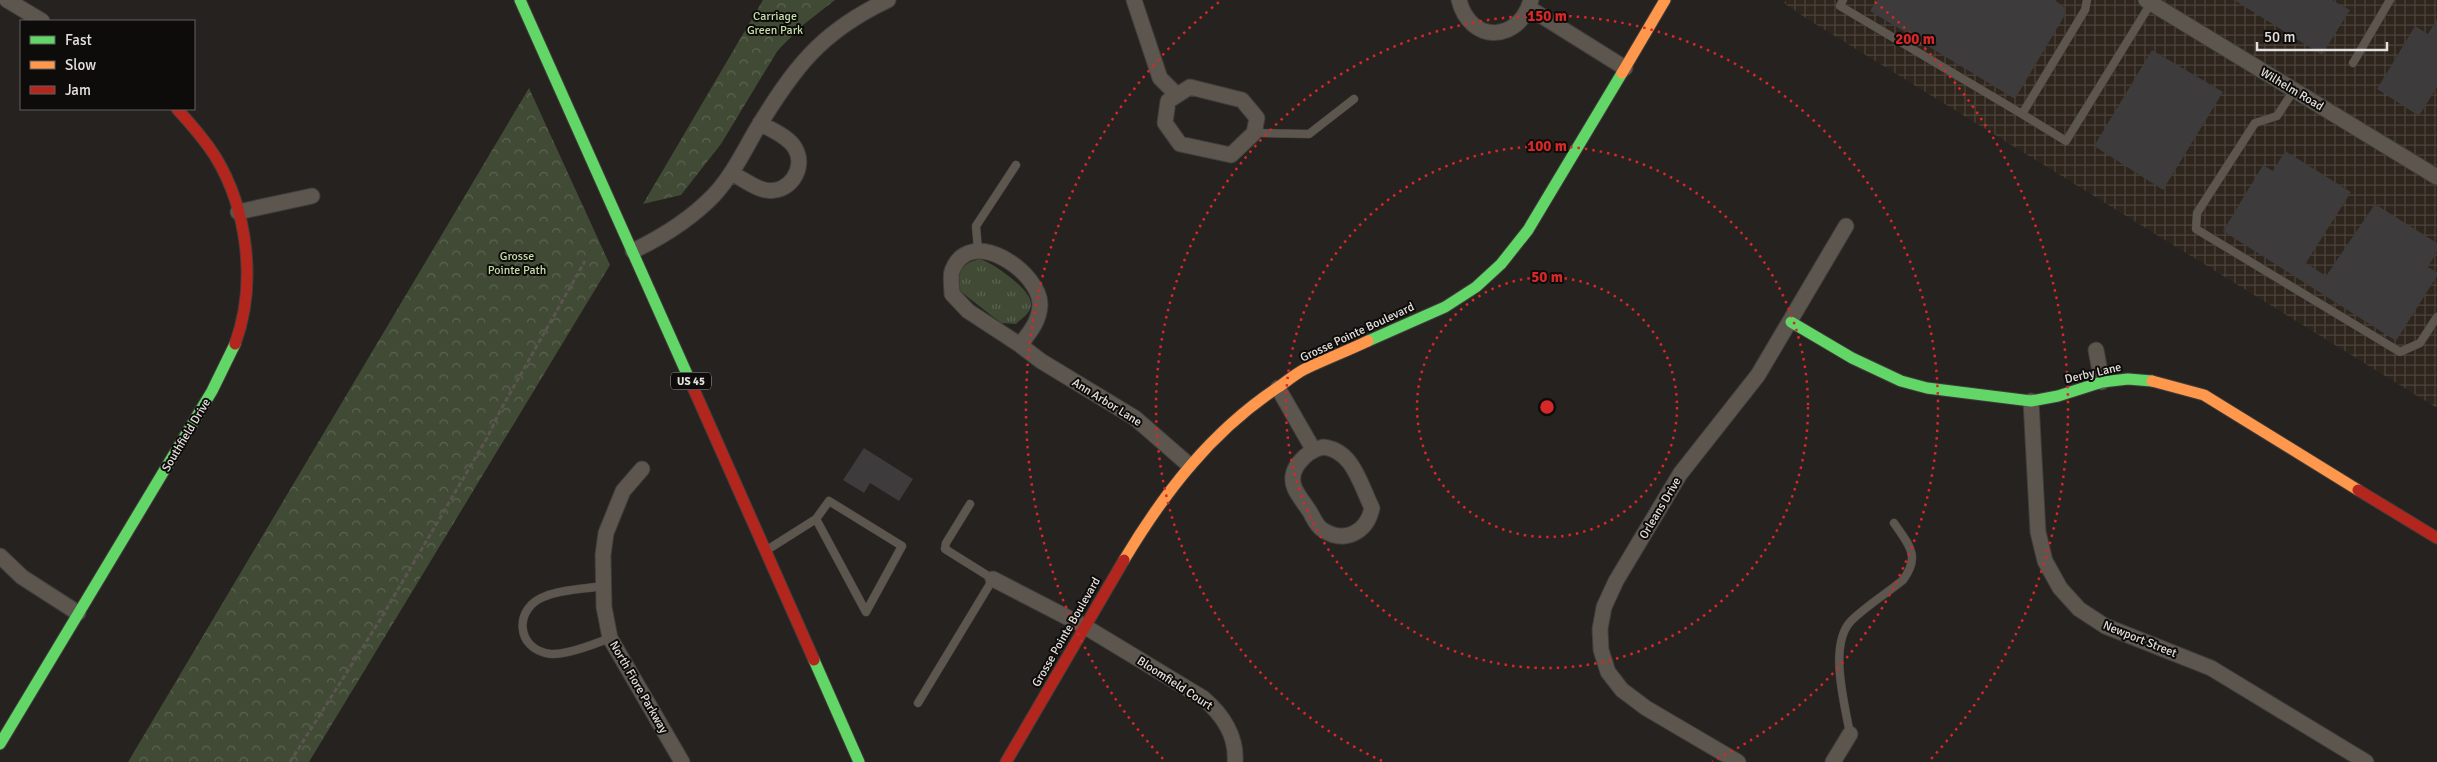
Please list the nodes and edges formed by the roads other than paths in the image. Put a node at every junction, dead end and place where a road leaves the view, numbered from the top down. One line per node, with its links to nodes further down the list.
1 (7, 0): 12 (street)
2 (520, 0): 29 (street, US 45)
3 (888, 0): 20 (street)
4 (1134, 0): 16 (street)
5 (1459, 0): 11 (street)
6 (1665, 0): 14 (street, Grosse Pointe Boulevard)
7 (1843, 0): 19 (lane)
8 (2086, 0): 19 (lane)
9 (2390, 0): 13 (lane)
10 (2148, 1): 15 (street, Wilhelm Road); 19 (lane)
11 (1530, 4): 14 (street)
12 (40, 20)
13 (2353, 63)
14 (1625, 68): 35 (street, Grosse Pointe Boulevard)
15 (2294, 90): 24 (street, Wilhelm Road); 30 (lane)
16 (1177, 95): 21 (street); 21 (street)
17 (1354, 99): 21 (lane)
18 (178, 110): 26 (street, Southfield Drive)
19 (2022, 114)
20 (760, 123): 23 (street); 23 (street)
21 (1255, 130)
22 (1016, 165): 28 (lane)
23 (731, 173): 29 (street)
24 (2437, 178)
25 (312, 196): 26 (street)
26 (238, 212): 48 (street, Southfield Drive)
27 (1846, 226): 31 (street, Orleans Drive)
28 (978, 250): 32 (street); 32 (street, Ann Arbor Lane)
29 (633, 252): 44 (street, US 45)
30 (2437, 317)
31 (1791, 322): 36 (street, Derby Lane); 58 (street, Orleans Drive)
32 (1020, 345): 38 (street, Ann Arbor Lane)
33 (2096, 350): 34 (street)
34 (2102, 382): 36 (street, Derby Lane); 43 (street, Derby Lane)
35 (1278, 388): 37 (street); 38 (street, Grosse Pointe Boulevard)
36 (2032, 402): 60 (street, Newport Street)
37 (1313, 449): 37 (street)
38 (1189, 465): 49 (street, Grosse Pointe Boulevard)
39 (642, 469): 47 (street, North Fiore Parkway)
40 (970, 504): 46 (lane)
41 (816, 519): 41 (lane); 44 (lane)
42 (1894, 523): 52 (lane)
43 (2437, 538)
44 (766, 552): 55 (street, US 45)
45 (0, 556): 48 (street)
46 (993, 580): 49 (street, Bloomfield Court); 51 (lane)
47 (603, 586): 50 (street, North Fiore Parkway); 50 (lane)
48 (78, 613): 53 (street, Southfield Drive)
49 (1084, 626): 56 (street, Grosse Pointe Boulevard); 57 (street, Bloomfield Court)
50 (610, 638): 54 (street, North Fiore Parkway)
51 (918, 703)
52 (1850, 734): 59 (street)
53 (0, 744)
54 (682, 762)
55 (859, 762)
56 (1006, 762)
57 (1235, 762)
58 (1738, 762)
59 (1833, 762)
60 (2366, 762)

